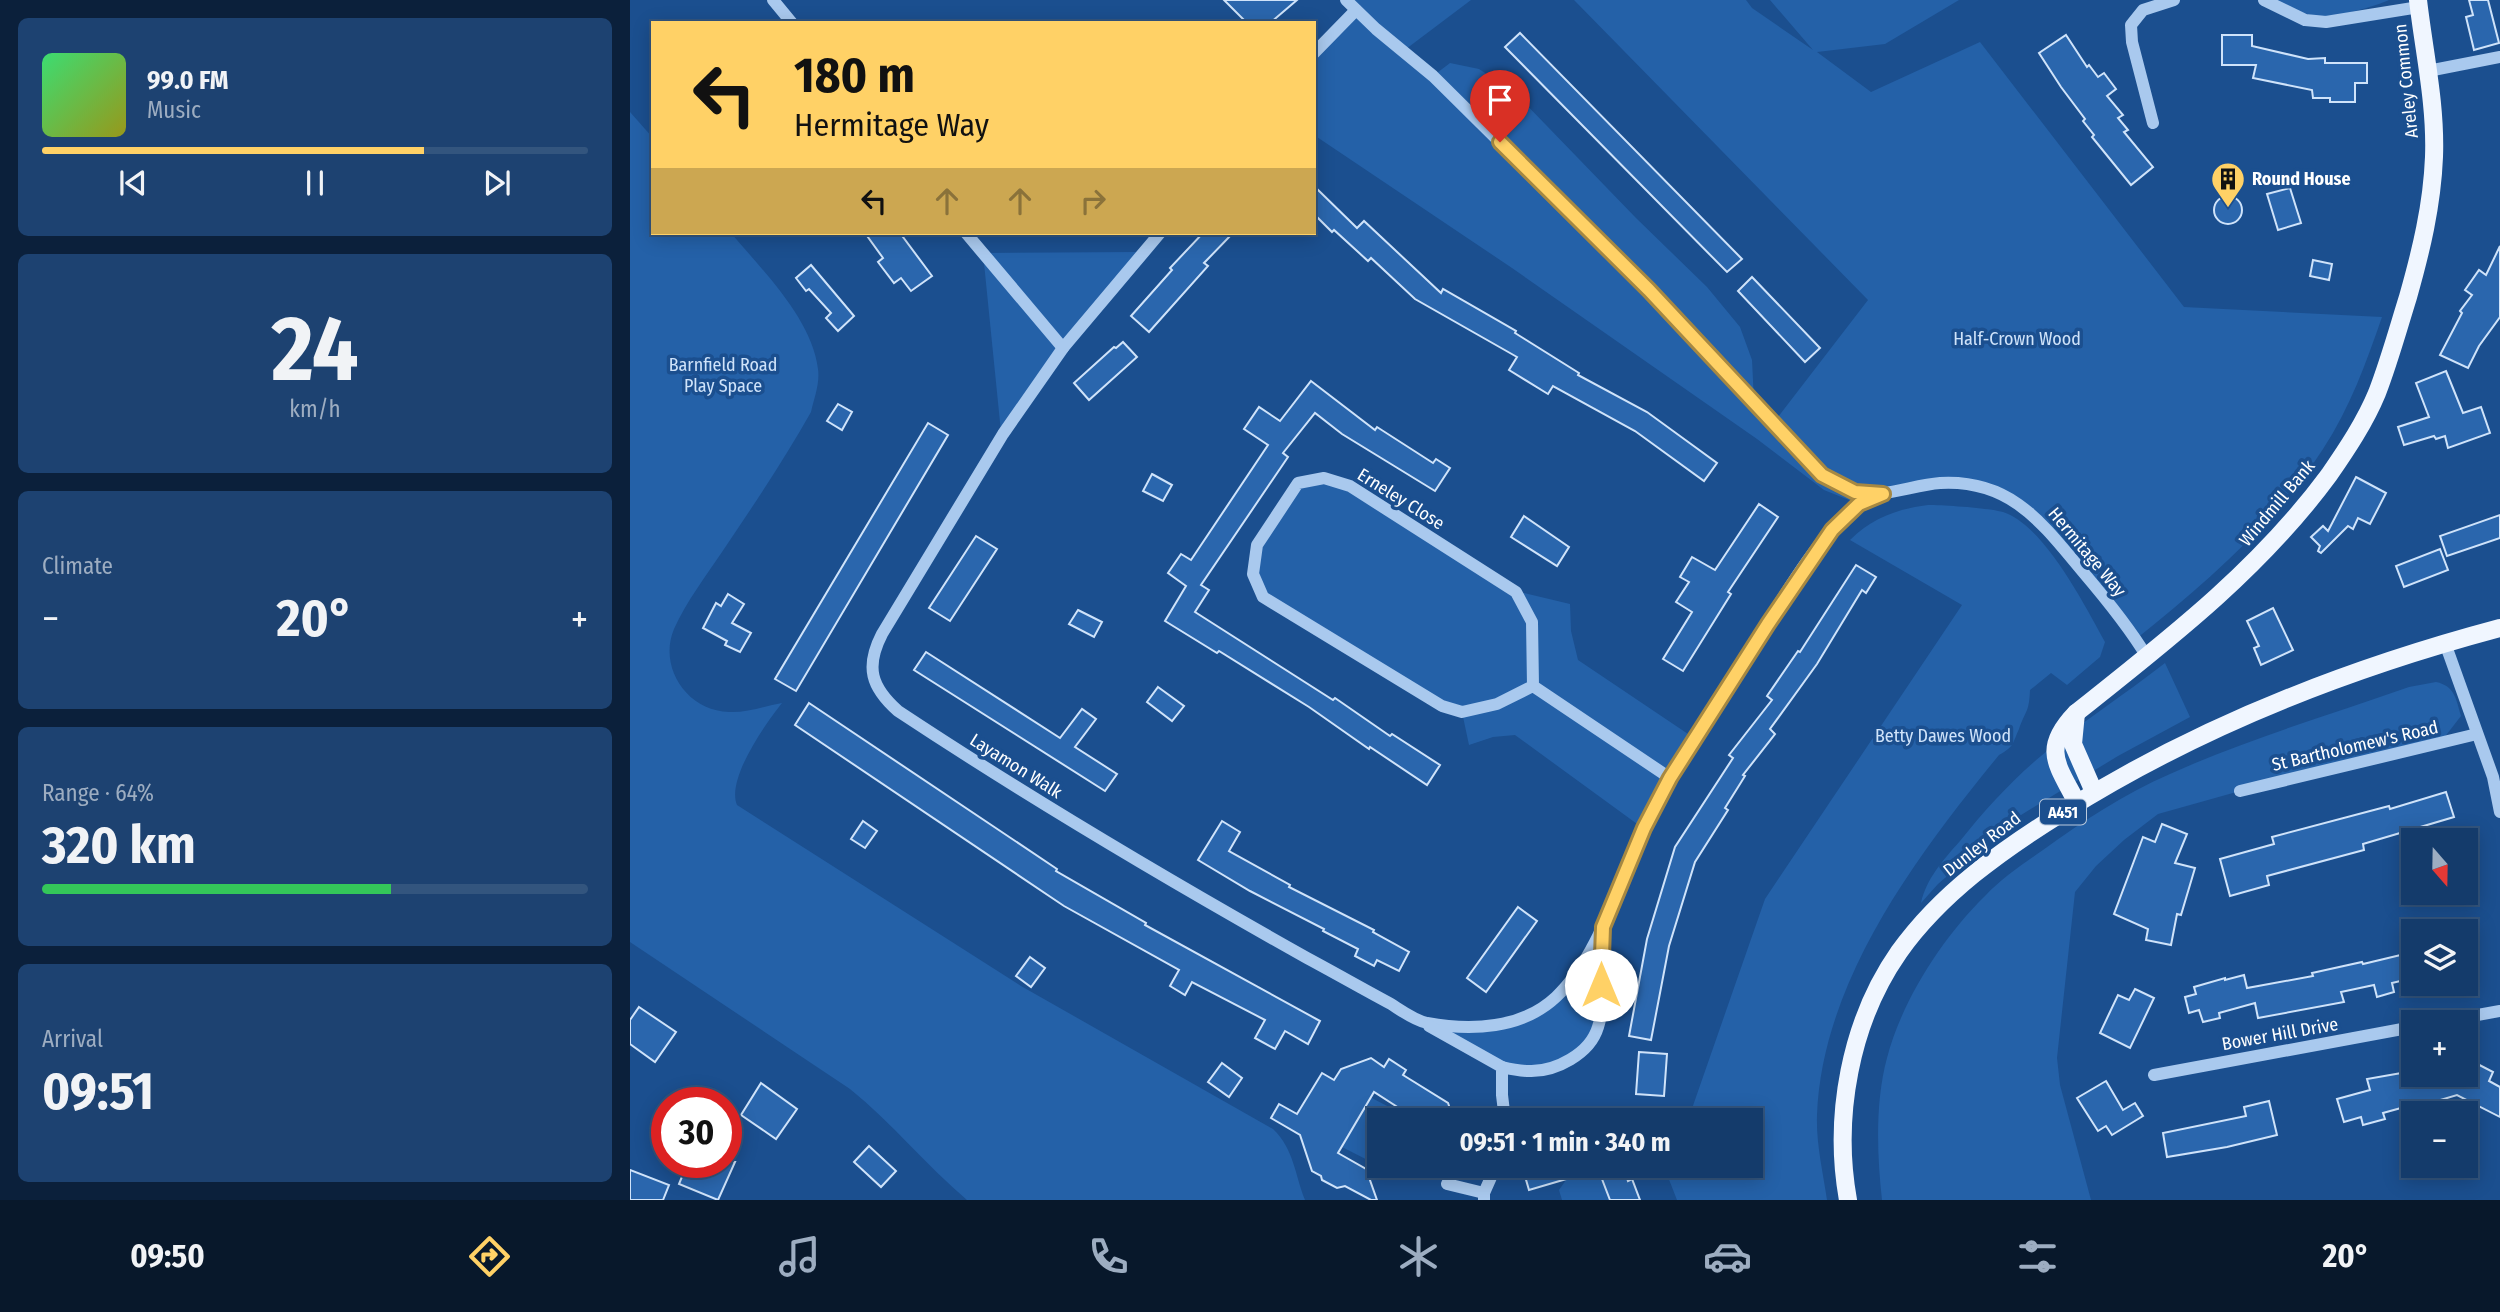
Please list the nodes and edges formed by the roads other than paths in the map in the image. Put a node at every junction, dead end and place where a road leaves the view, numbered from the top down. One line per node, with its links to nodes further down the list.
1 (773, 0): 6 (street)
2 (2174, 0): 10 (street)
3 (2264, 0): 4 (street)
4 (2418, 4): 9 (main road, Areley Common)
5 (1351, 5): 7 (street); 15 (street, Hermitage Way)
6 (790, 21)
7 (1316, 50)
8 (2500, 57): 9 (street)
9 (2428, 71): 13 (main road, Areley Common)
10 (2153, 123)
11 (968, 235): 14 (street)
12 (1158, 235): 14 (street, Layamon Walk)
13 (2424, 240): 18 (main road, Windmill Bank)
14 (1063, 348): 31 (street, Layamon Walk)
15 (1883, 494): 18 (street, Hermitage Way); 22 (street, Layamon Walk)
16 (2500, 628): 17 (main road, Dunley Road / A451)
17 (2445, 643): 21 (street); 25 (main road, Dunley Road / A451)
18 (2147, 657): 20 (main road, Windmill Bank)
19 (1533, 686): 19 (street, Erneley Close); 22 (street)
20 (2070, 719): 25 (main road); 26 (main road)
21 (2477, 734): 23 (street); 24 (street, St Bartholomew's Road)
22 (1670, 778): 28 (street, Layamon Walk)
23 (2498, 788): 27 (street)
24 (2240, 791)
25 (2094, 792): 26 (main road, Dunley Road / A451)
26 (2077, 803): 39 (main road, Dunley Road / A451)
27 (2500, 812)
28 (1603, 927): 31 (street, Layamon Walk); 33 (street, Layamon Walk)
29 (2500, 1011): 30 (street)
30 (2478, 1015)
31 (1423, 1022): 33 (street)
32 (2401, 1029): 34 (street, Bower Hill Drive)
33 (1502, 1067): 35 (street)
34 (2154, 1075)
35 (1504, 1108)
36 (1491, 1178): 38 (street)
37 (1447, 1184): 38 (street)
38 (1484, 1196)
39 (1848, 1200)

